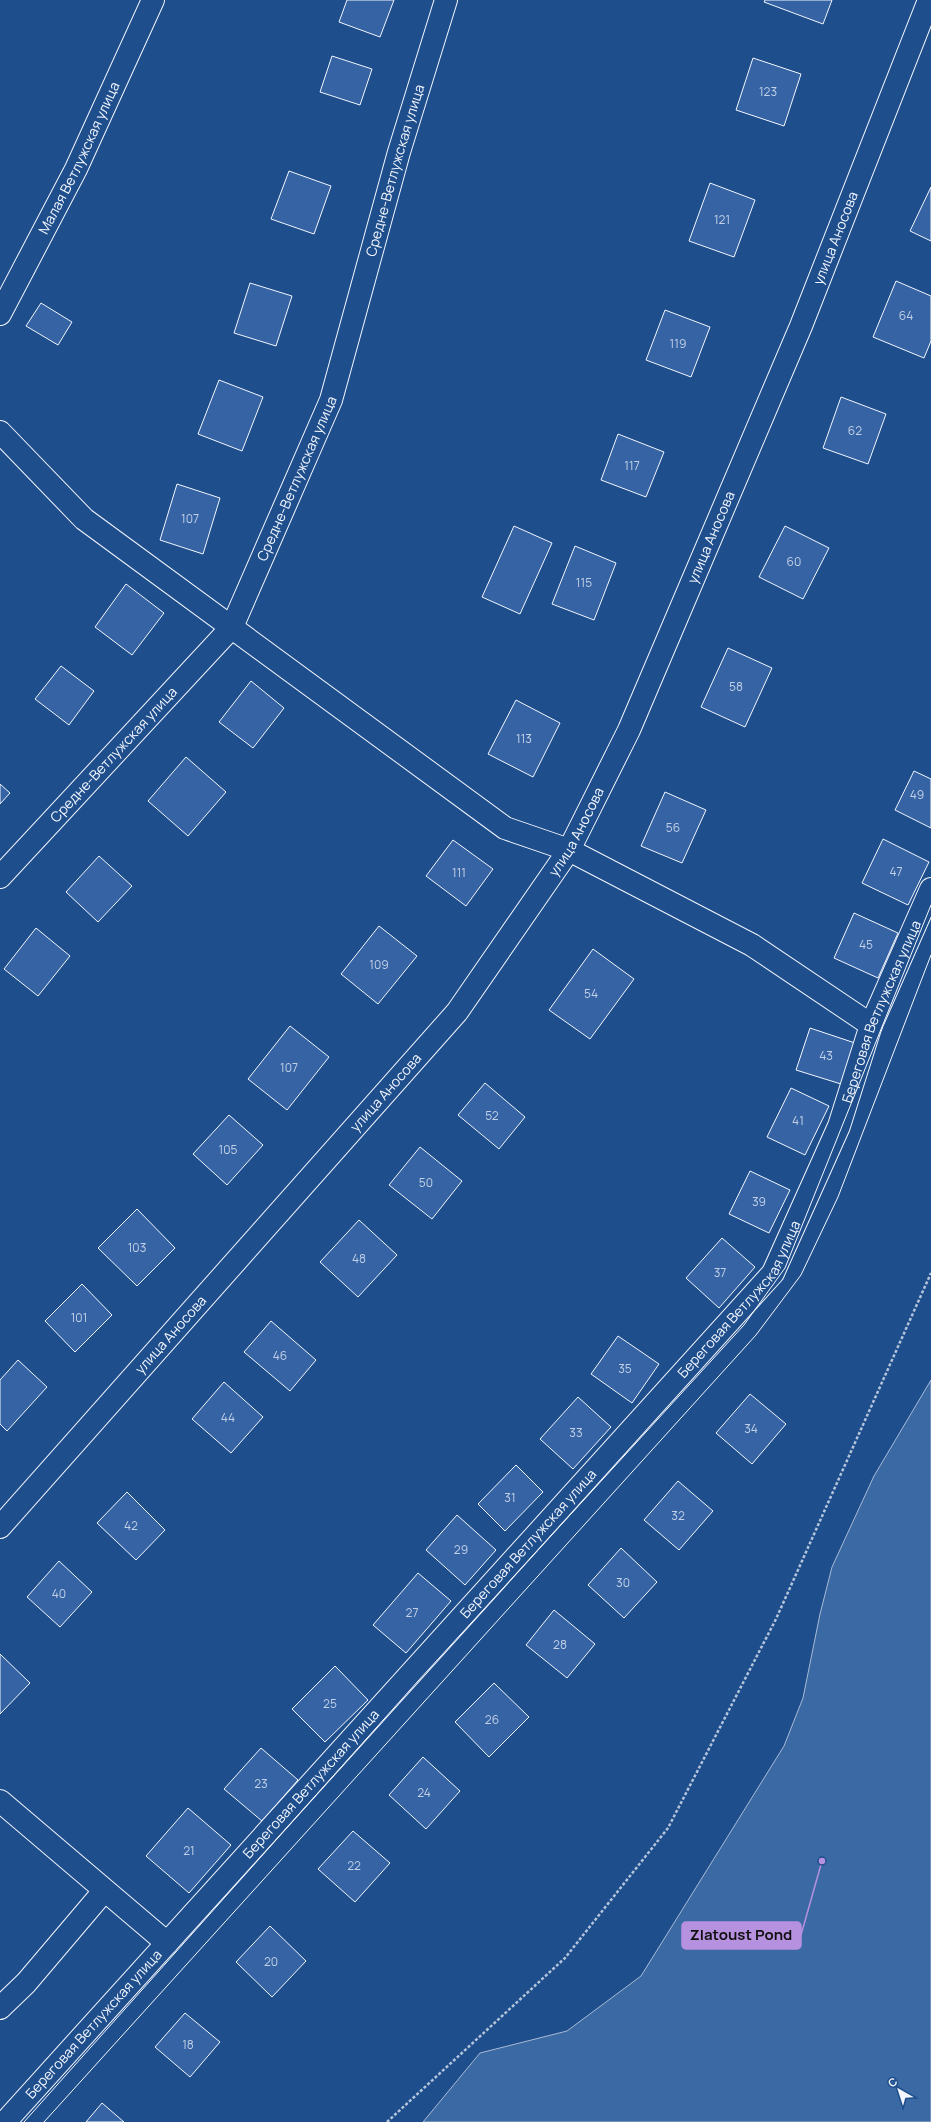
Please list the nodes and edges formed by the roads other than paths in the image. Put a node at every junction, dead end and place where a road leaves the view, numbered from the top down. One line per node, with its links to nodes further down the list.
1 (154, 0): 4 (street, Малая Ветлужская улица)
2 (446, 0): 6 (street, Средне-Ветлужская улица)
3 (929, 0): 7 (street, улица Аносова)
4 (0, 314)
5 (0, 432): 6 (street)
6 (232, 627): 7 (street); 8 (street, Средне-Ветлужская улица)
7 (569, 850): 10 (street); 11 (street, улица Аносова)
8 (0, 877)
9 (931, 889): 10 (street, Береговая Ветлужская улица)
10 (871, 1025): 14 (street, Береговая Ветлужская улица)
11 (0, 1527)
12 (0, 1801): 13 (street)
13 (104, 1891): 14 (street); 15 (street)
14 (167, 1944): 16 (street, Береговая Ветлужская улица)
15 (0, 2008)
16 (6, 2122)

